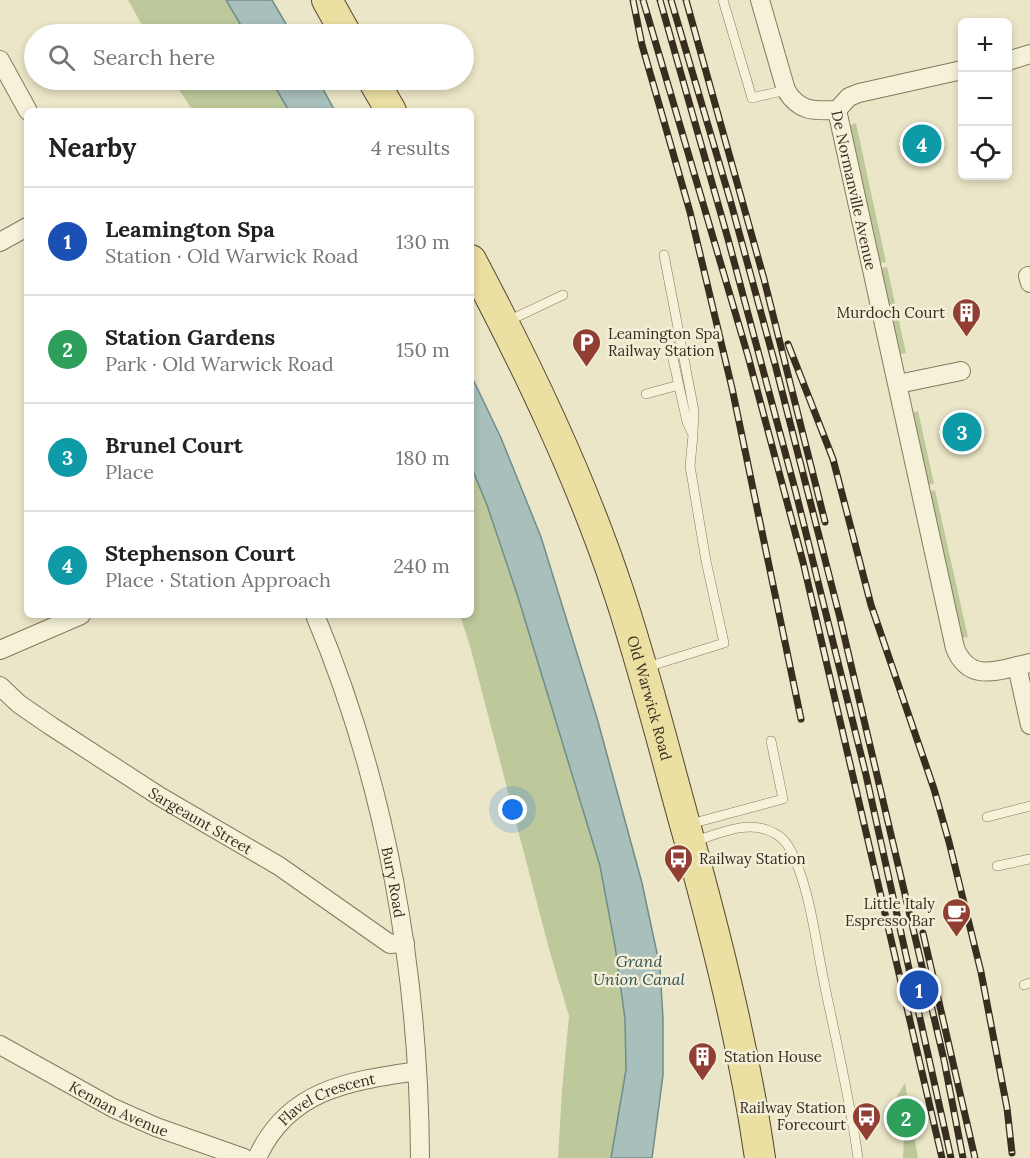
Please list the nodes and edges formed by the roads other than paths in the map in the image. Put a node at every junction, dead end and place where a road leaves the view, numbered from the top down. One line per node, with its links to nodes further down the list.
1 (327, 0): 4 (main road)
2 (723, 0): 10 (lane)
3 (760, 0): 10 (street)
4 (340, 24)
5 (1030, 54): 7 (street)
6 (0, 60): 11 (street)
7 (1012, 60)
8 (958, 71): 13 (street)
9 (379, 90): 12 (main road)
10 (786, 90): 13 (street, De Normanville Avenue)
11 (26, 108)
12 (389, 108)
13 (837, 110): 22 (street, De Normanville Avenue)
14 (24, 229): 15 (street)
15 (0, 242)
16 (664, 255): 25 (lane)
17 (474, 266): 19 (main road, Old Warwick Road)
18 (563, 295): 19 (lane)
19 (503, 323): 30 (main road, Old Warwick Road)
20 (669, 341): 23 (lane)
21 (961, 371): 22 (street)
22 (898, 384): 29 (street, De Normanville Avenue)
23 (679, 385): 24 (lane); 25 (lane)
24 (646, 394)
25 (693, 435): 30 (lane)
26 (74, 618): 28 (street)
27 (316, 618): 39 (street, Bury Road)
28 (0, 650)
29 (1023, 664): 32 (street)
30 (642, 669): 36 (main road, Old Warwick Road)
31 (0, 686): 39 (street, Sargeaunt Street)
32 (1030, 725)
33 (771, 741): 36 (lane)
34 (1030, 807): 35 (lane)
35 (987, 817)
36 (688, 834): 45 (main road, Old Warwick Road); 46 (lane)
37 (1030, 859): 38 (lane)
38 (997, 866)
39 (405, 943): 41 (street, Bury Road)
40 (0, 1045): 42 (street, Kennan Avenue)
41 (417, 1071): 43 (street, Flavel Crescent); 44 (street, Bury Road)
42 (243, 1158)
43 (257, 1158)
44 (420, 1158)
45 (760, 1158)
46 (858, 1158)

